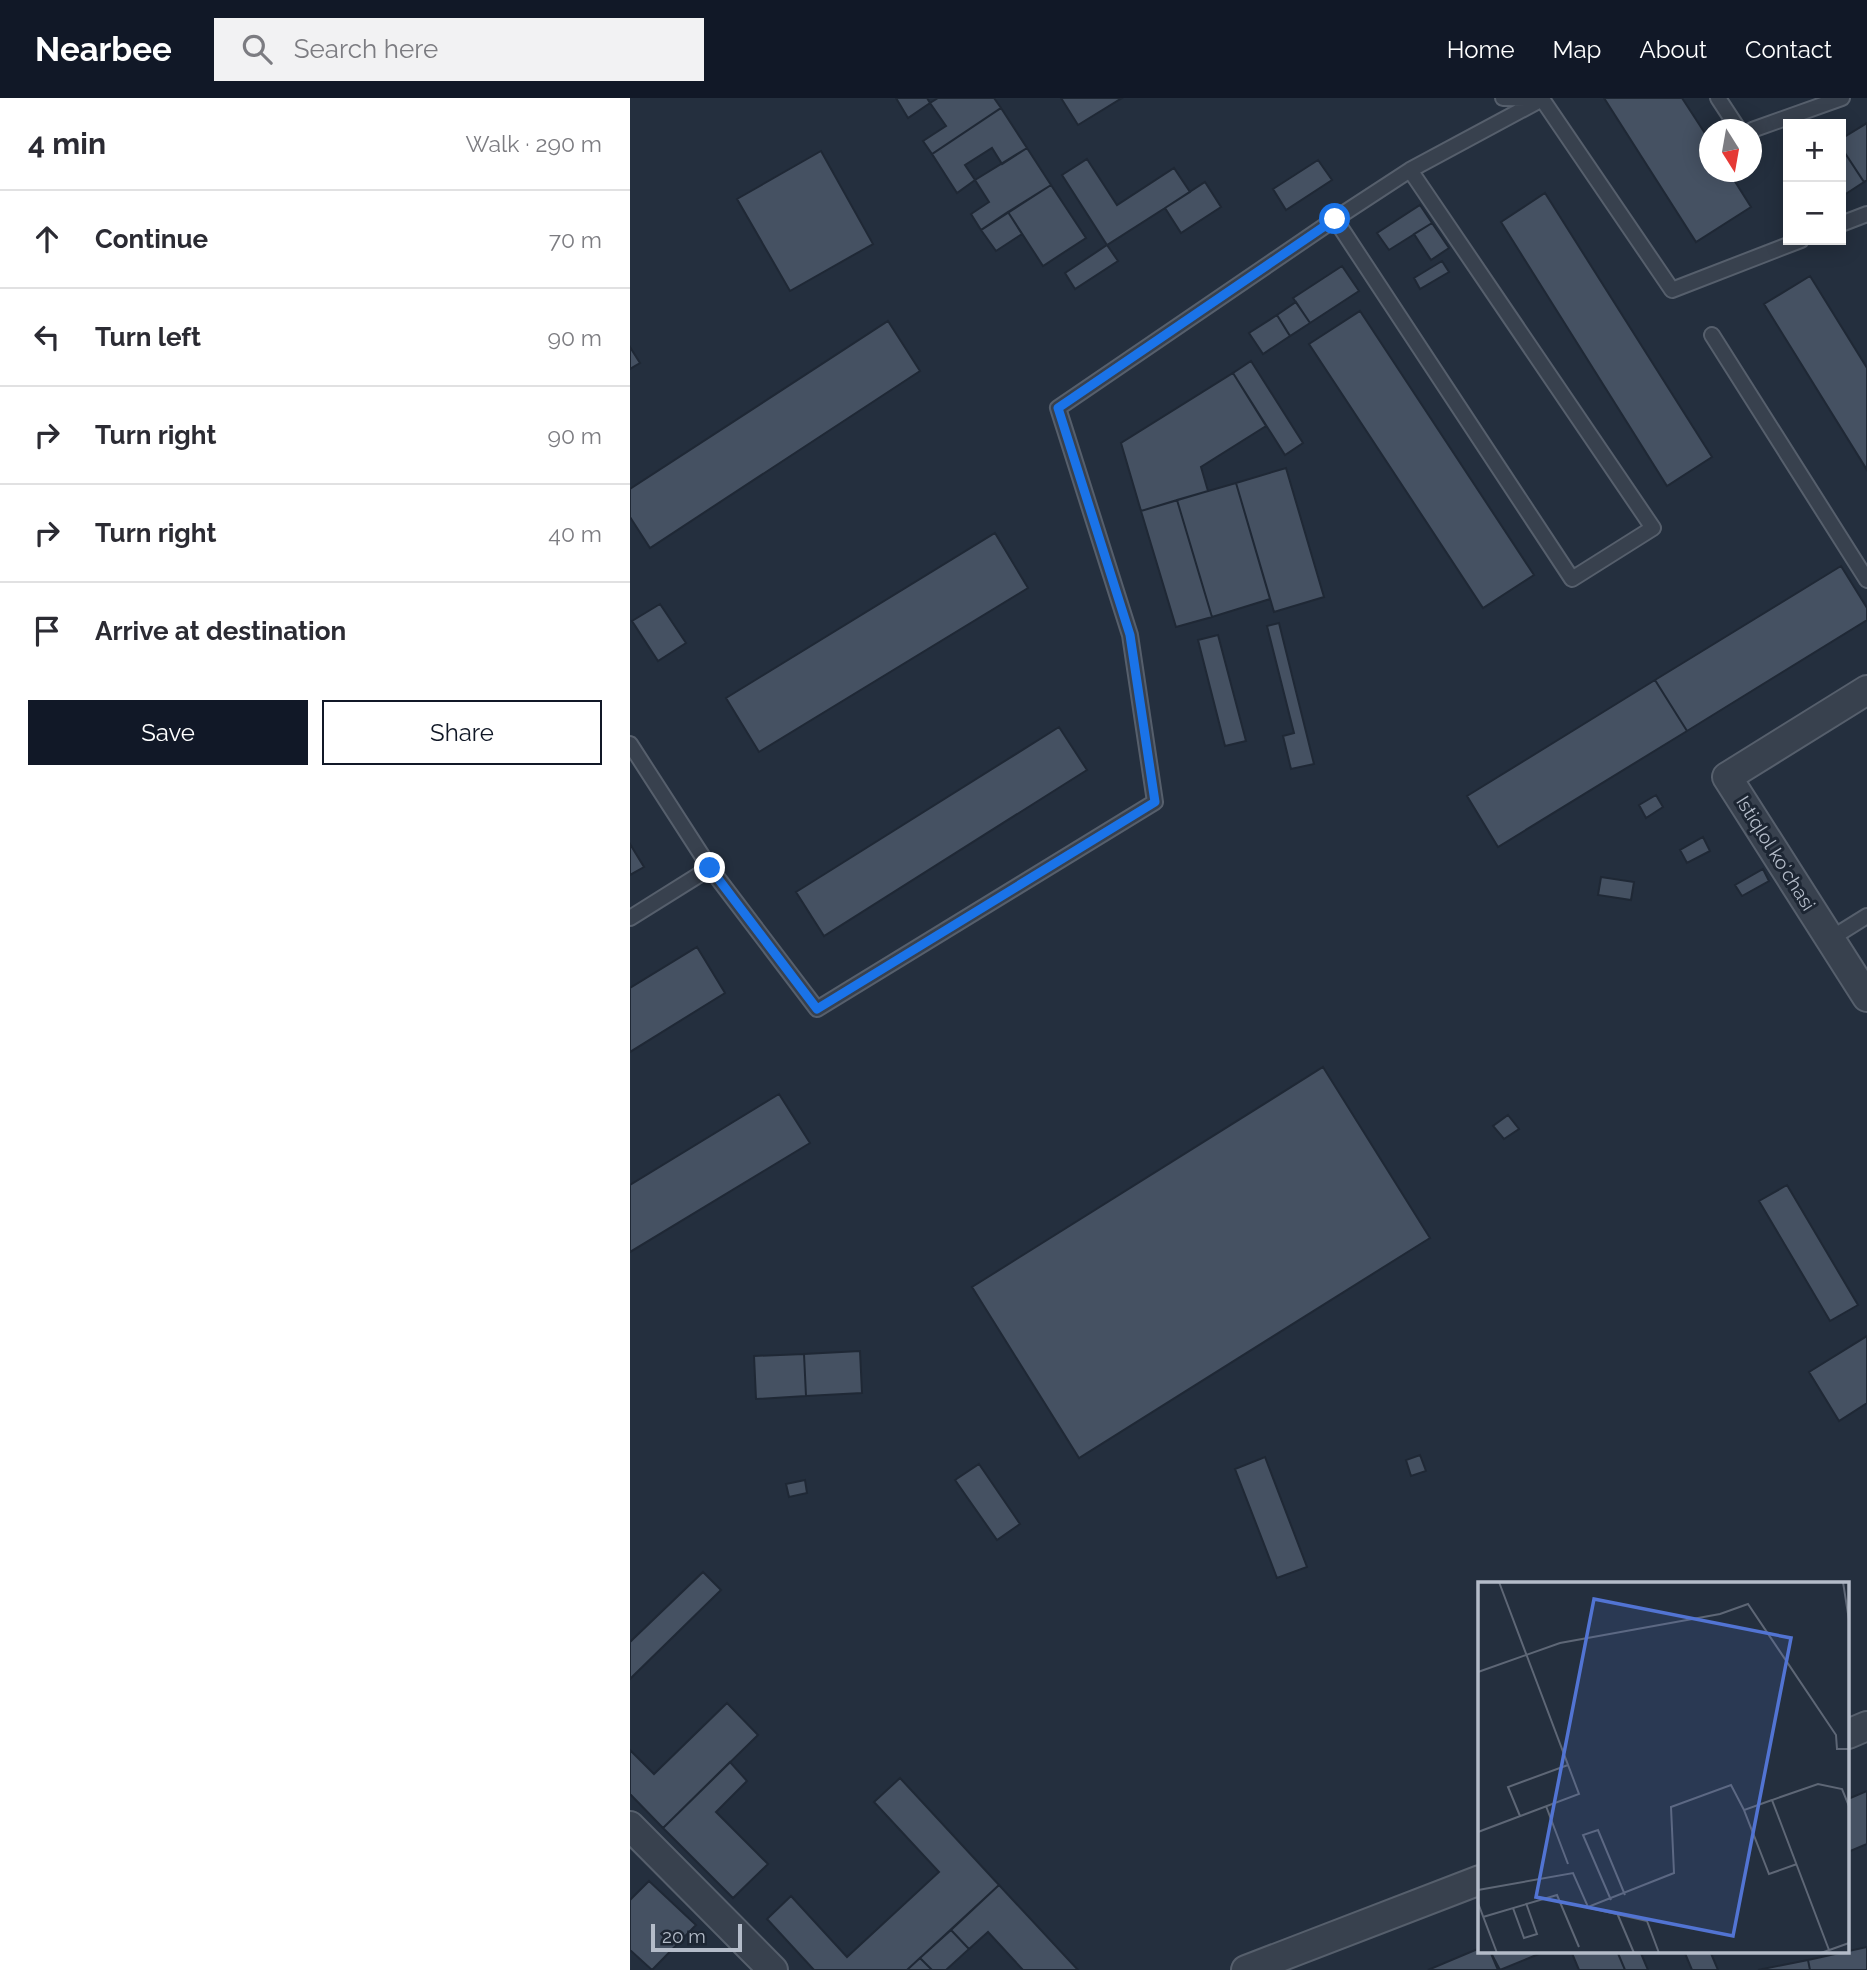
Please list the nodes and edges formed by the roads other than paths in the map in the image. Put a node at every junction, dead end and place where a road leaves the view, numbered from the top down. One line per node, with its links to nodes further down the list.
1 (1503, 98): 4 (lane)
2 (1718, 98): 5 (lane)
3 (1842, 98): 6 (lane)
4 (1542, 99): 7 (lane); 11 (lane)
5 (1732, 119)
6 (1762, 126)
7 (1410, 170): 9 (lane); 9 (lane)
8 (1867, 214): 10 (lane)
9 (1335, 219): 16 (lane)
10 (1846, 222)
11 (1788, 245)
12 (1712, 335): 13 (lane)
13 (1867, 580)
14 (1867, 690): 19 (street, Istiqlol koʻchasi)
15 (630, 744): 16 (lane)
16 (710, 868): 18 (lane)
17 (1867, 916): 19 (lane)
18 (630, 918)
19 (1830, 939): 20 (street, Istiqlol koʻchasi)
20 (1867, 997)
21 (1867, 1726): 22 (street)
22 (1850, 1733)
23 (630, 1826): 25 (street)
24 (1478, 1881): 26 (street)
25 (773, 1970)
26 (1246, 1970)

